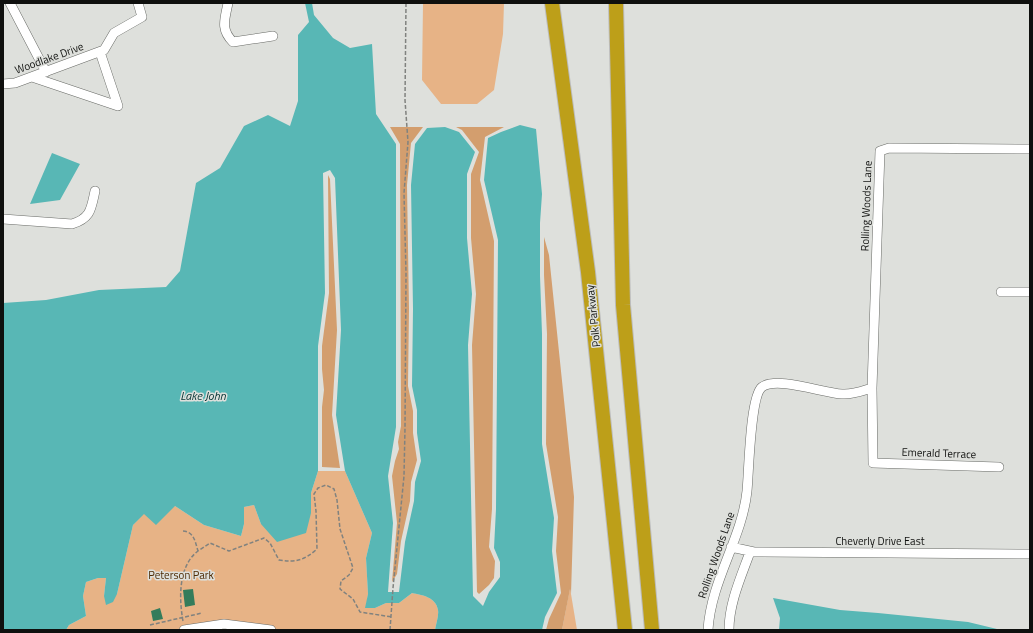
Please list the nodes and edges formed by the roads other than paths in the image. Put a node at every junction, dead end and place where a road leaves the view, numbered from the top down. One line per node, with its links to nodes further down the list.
1 (10, 3): 8 (street)
2 (138, 3): 7 (street)
3 (228, 3): 6 (street)
4 (552, 3): 25 (highway, Polk Parkway)
5 (616, 3): 26 (highway)
6 (273, 36)
7 (102, 51): 8 (street, Woodlake Drive); 9 (street)
8 (46, 72): 9 (street, Woodlake Drive)
9 (32, 77): 10 (street, Woodlake Drive)
10 (3, 84)
11 (1030, 149): 16 (street, Rolling Woods Lane)
12 (95, 191): 13 (street)
13 (3, 220)
14 (1001, 292): 15 (street)
15 (1030, 292)
16 (872, 388): 17 (street, Rolling Woods Lane); 19 (street, Rolling Woods Lane)
17 (879, 463): 18 (street, Emerald Terrace)
18 (999, 467)
19 (731, 547): 20 (street, Cheverly Drive East); 27 (street, Rolling Woods Lane)
20 (750, 552): 21 (street, Cheverly Drive East); 28 (street)
21 (1030, 554)
22 (184, 628): 23 (street)
23 (205, 628): 24 (street)
24 (271, 630)
25 (625, 630)
26 (652, 630)
27 (708, 630)
28 (730, 630)

